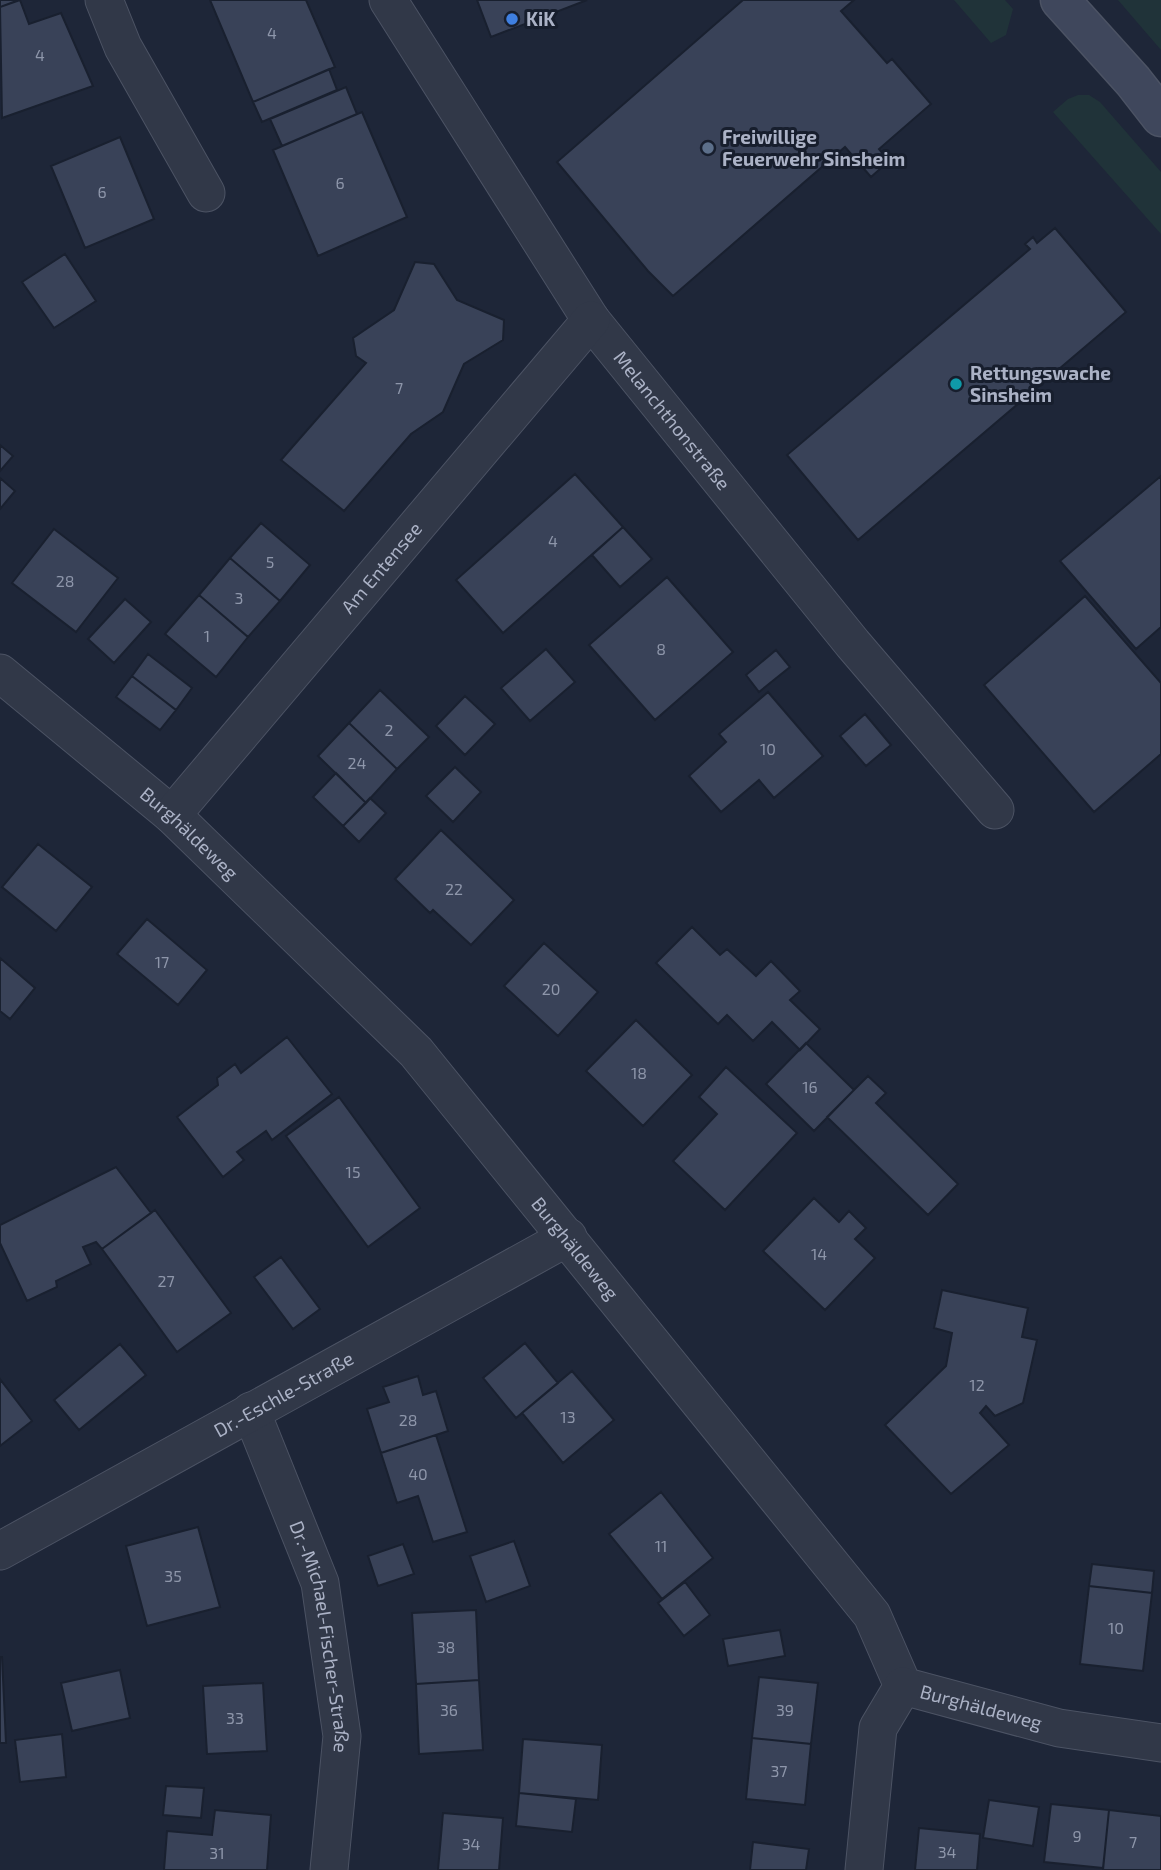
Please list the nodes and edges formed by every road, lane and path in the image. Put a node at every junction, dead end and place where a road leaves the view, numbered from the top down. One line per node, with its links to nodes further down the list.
1 (104, 0): 5 (street)
2 (388, 0): 6 (street, Melanchthonstraße)
3 (1060, 0): 4 (main road)
4 (1161, 117)
5 (206, 193)
6 (591, 320): 8 (street, Melanchthonstraße); 9 (street, Am Entensee)
7 (0, 673): 9 (street, Burghäldeweg)
8 (995, 810)
9 (172, 815): 10 (street, Burghäldeweg)
10 (568, 1237): 11 (street, Dr.-Eschle-Straße); 13 (street, Burghäldeweg)
11 (251, 1411): 12 (street, Dr.-Eschle-Straße); 15 (street, Dr.-Michael-Fischer-Straße)
12 (0, 1551)
13 (903, 1686): 14 (street, Burghäldeweg); 16 (street)
14 (1161, 1743)
15 (329, 1870)
16 (864, 1870)

